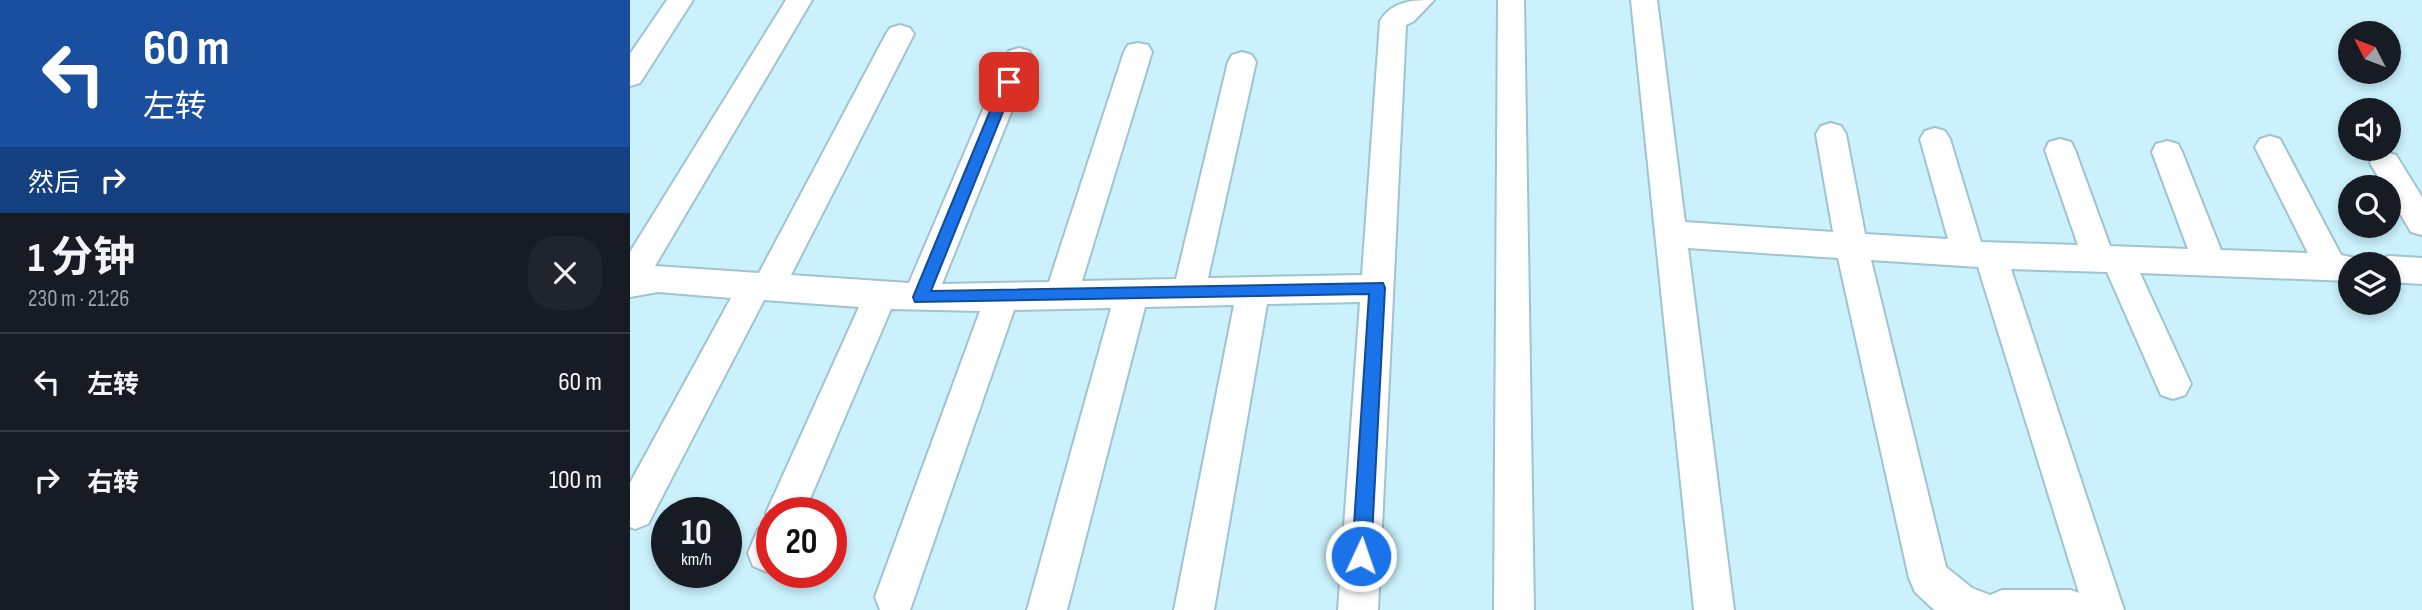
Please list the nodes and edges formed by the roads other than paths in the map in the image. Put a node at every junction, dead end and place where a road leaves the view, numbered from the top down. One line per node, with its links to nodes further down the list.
1 (680, 0): 10 (street)
2 (799, 0): 27 (street)
3 (1421, 0): 29 (street)
4 (1511, 0): 44 (street)
5 (1644, 0): 18 (street)
6 (900, 34): 28 (street)
7 (1138, 52): 34 (street)
8 (1018, 58): 36 (street)
9 (1242, 62): 31 (street)
10 (630, 76)
11 (1830, 134): 19 (street)
12 (1935, 139): 20 (street)
13 (2270, 147): 22 (street)
14 (2060, 150): 21 (street)
15 (2167, 152): 23 (street)
16 (2385, 163): 17 (street)
17 (2422, 223)
18 (1671, 234): 19 (street); 45 (street)
19 (1852, 247): 20 (street); 46 (street)
20 (1979, 254): 21 (street); 49 (street)
21 (2109, 260): 23 (street); 37 (street)
22 (2338, 263)
23 (2210, 264): 24 (street)
24 (2338, 268)
25 (2401, 270): 26 (street)
26 (2422, 271)
27 (630, 282): 28 (street)
28 (762, 286): 33 (street); 39 (street)
29 (1378, 288): 30 (street); 43 (street)
30 (1253, 290): 31 (street); 42 (street)
31 (1189, 292): 32 (street)
32 (1132, 293): 34 (street); 41 (street)
33 (881, 294): 36 (street); 38 (street)
34 (1061, 295): 35 (street)
35 (1002, 296): 36 (street); 40 (street)
36 (920, 297)
37 (2173, 384)
38 (792, 497)
39 (635, 511)
40 (895, 597)
41 (1047, 610)
42 (1194, 610)
43 (1358, 610)
44 (1514, 610)
45 (1714, 610)
46 (1978, 610)
47 (2002, 610): 48 (street)
48 (2071, 610)
49 (2104, 610)

